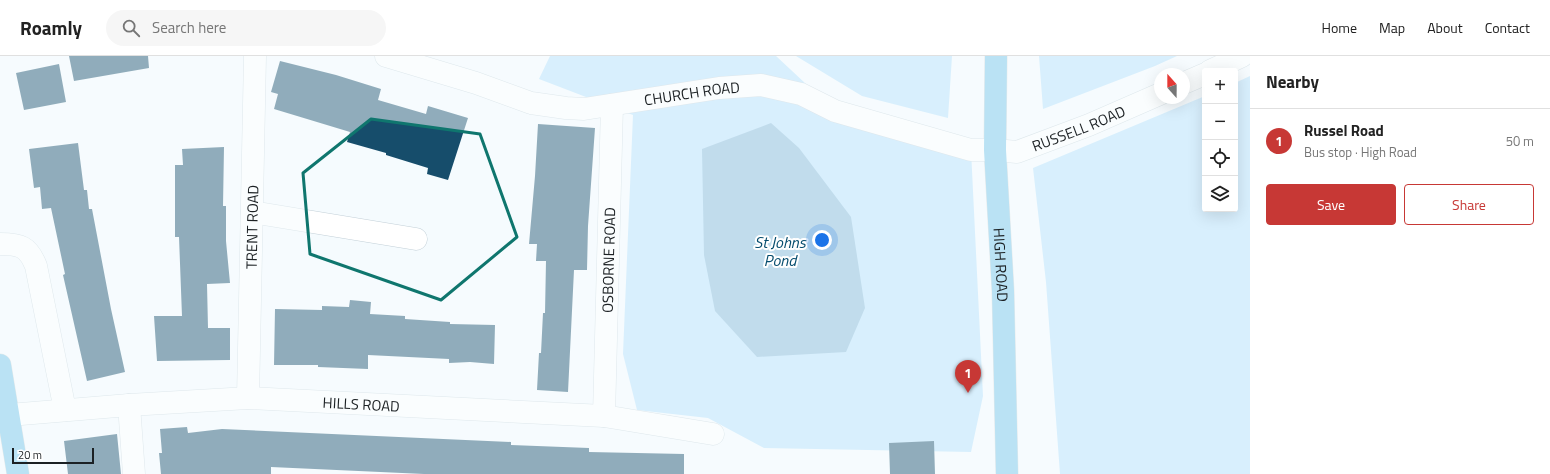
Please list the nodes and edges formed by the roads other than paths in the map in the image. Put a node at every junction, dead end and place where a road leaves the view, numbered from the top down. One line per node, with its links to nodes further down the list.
1 (255, 56): 11 (street, TRENT ROAD)
2 (386, 56): 9 (street, CHURCH ROAD)
3 (996, 56): 10 (main road, HIGH ROAD)
4 (1242, 56): 5 (street)
5 (1216, 68)
6 (1202, 75): 7 (street)
7 (1190, 80)
8 (1154, 97): 10 (street, RUSSELL ROAD)
9 (612, 104): 10 (street, CHURCH ROAD); 19 (street, OSBORNE ROAD)
10 (995, 150): 23 (main road, HIGH ROAD)
11 (252, 212): 12 (street); 15 (street, TRENT ROAD)
12 (416, 239)
13 (0, 244): 17 (street)
14 (0, 365): 18 (main road)
15 (248, 398): 16 (street, HILLS ROAD); 19 (street, HILLS ROAD)
16 (129, 405): 17 (street, HILLS ROAD); 22 (street)
17 (66, 410): 18 (street, HILLS ROAD)
18 (9, 415): 21 (main road)
19 (604, 416): 20 (street, HILLS ROAD)
20 (713, 434)
21 (18, 474)
22 (134, 474)
23 (1007, 474)

